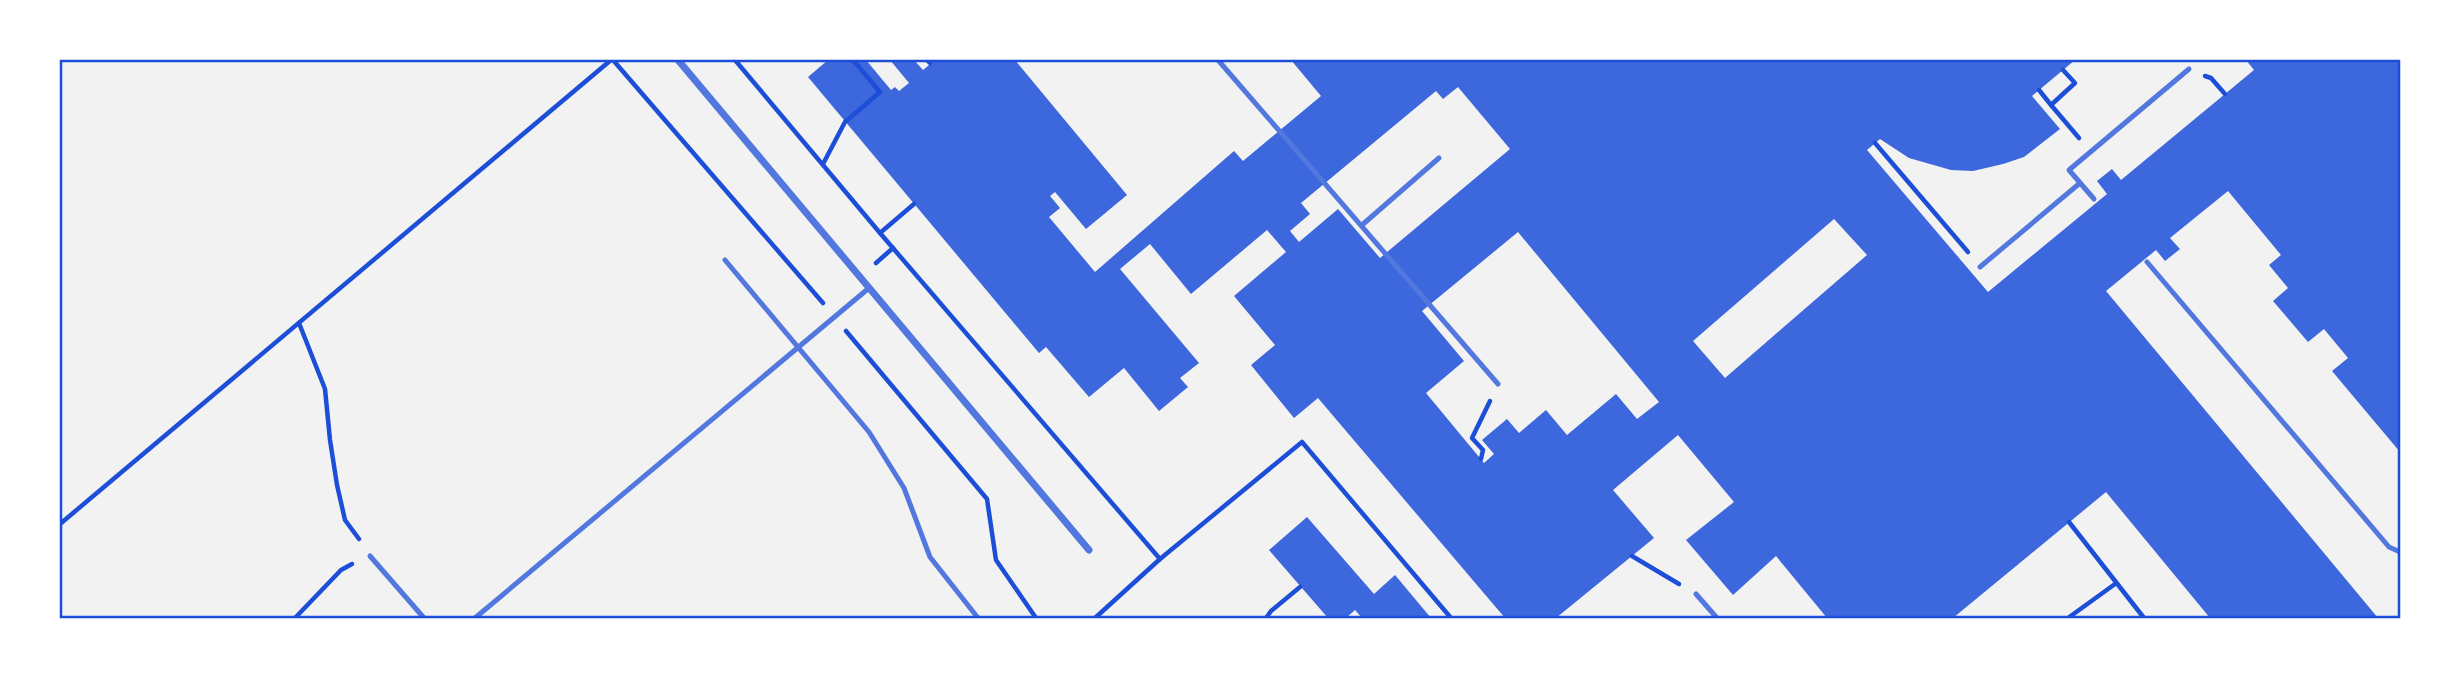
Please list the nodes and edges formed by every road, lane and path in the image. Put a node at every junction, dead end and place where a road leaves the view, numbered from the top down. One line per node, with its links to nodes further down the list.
1 (611, 60): 23 (path)
2 (678, 60): 22 (street)
3 (738, 60): 13 (path)
4 (853, 60): 13 (path)
5 (1218, 60): 17 (lane)
6 (2189, 69): 11 (lane)
7 (2063, 70): 9 (path)
8 (2039, 90): 9 (path)
9 (2051, 105): 11 (path)
10 (1875, 143): 21 (path)
11 (2091, 152): 14 (lane)
12 (1439, 158): 17 (lane)
13 (823, 164): 18 (path)
14 (2080, 183): 15 (lane); 21 (lane)
15 (2094, 199)
16 (914, 204): 18 (path)
17 (1362, 225): 25 (lane)
18 (880, 233): 33 (path)
19 (725, 260): 24 (lane)
20 (2147, 262): 30 (lane)
21 (1980, 267)
22 (869, 288): 24 (lane); 29 (street)
23 (299, 323): 28 (path); 31 (path)
24 (799, 348): 39 (lane); 40 (lane)
25 (1498, 384): 26 (path)
26 (1481, 459)
27 (2069, 523): 34 (path)
28 (60, 524)
29 (1089, 550)
30 (2400, 552)
31 (370, 556): 37 (path); 38 (lane)
32 (1632, 556): 36 (path)
33 (1160, 559): 41 (path); 43 (path)
34 (2115, 584): 45 (path); 46 (path)
35 (1300, 587): 42 (path)
36 (1696, 594): 44 (lane)
37 (295, 618)
38 (424, 618)
39 (475, 618)
40 (978, 618)
41 (1094, 618)
42 (1266, 618)
43 (1451, 618)
44 (1717, 618)
45 (2067, 618)
46 (2144, 618)

